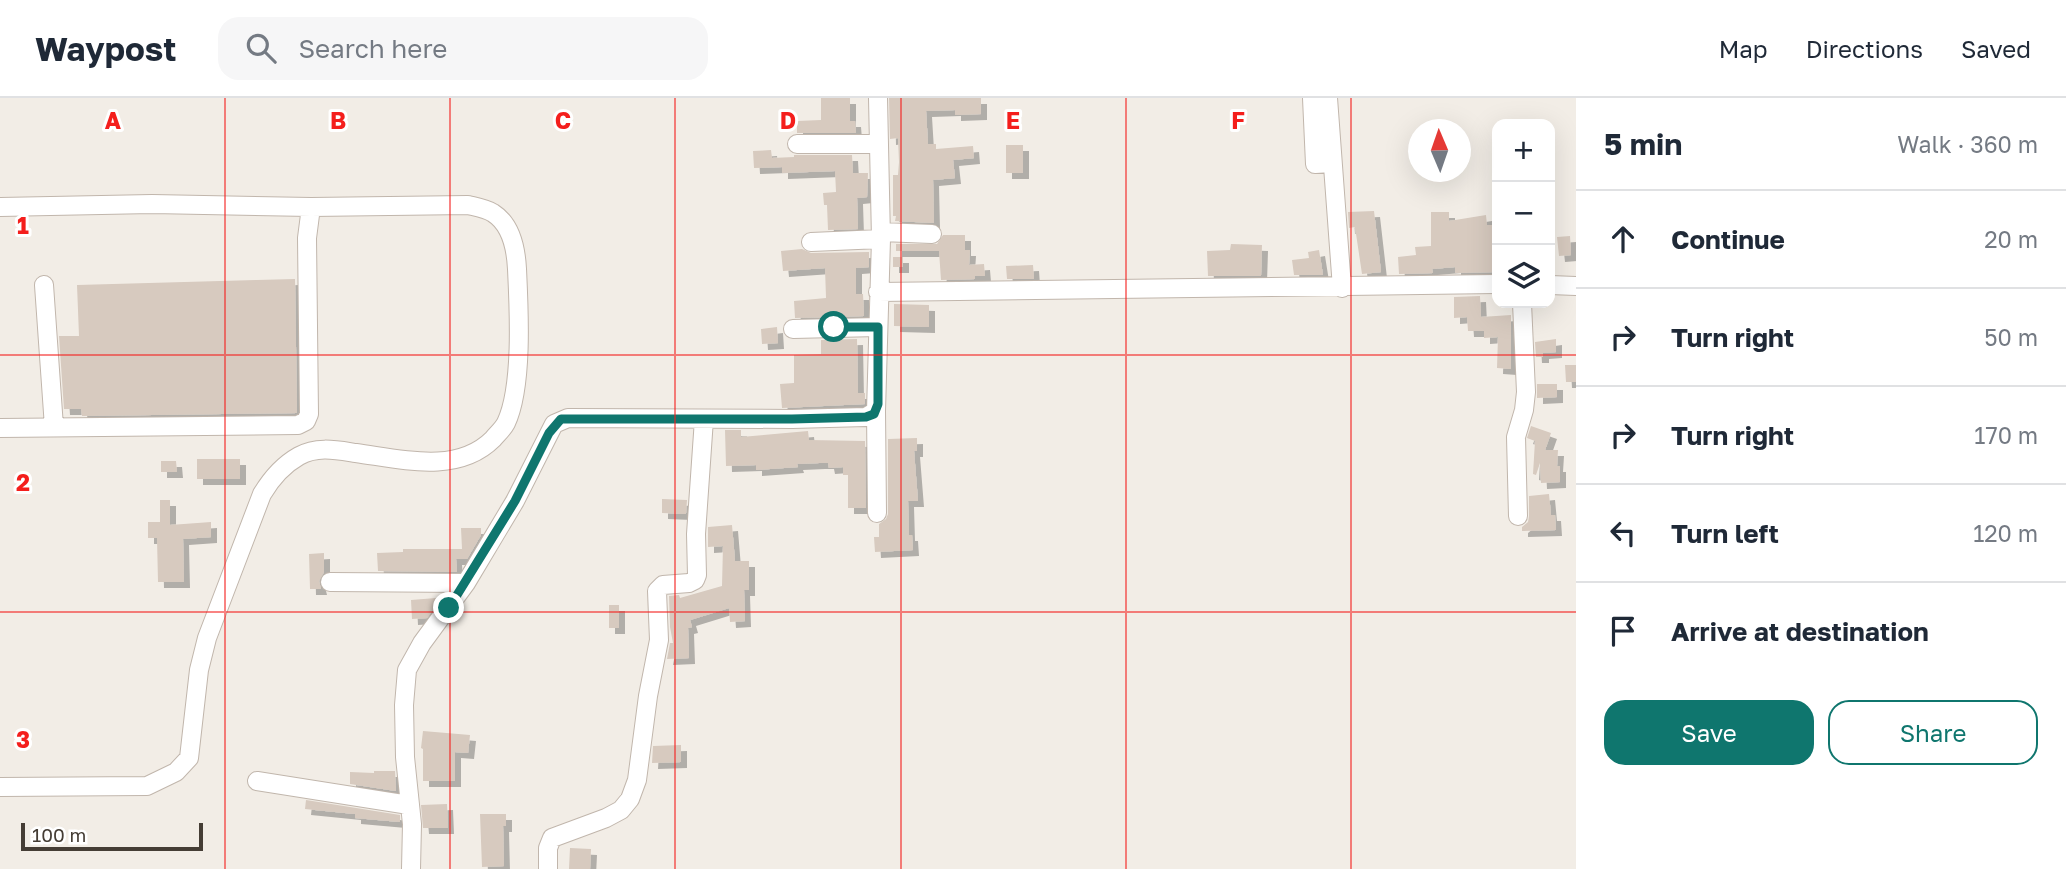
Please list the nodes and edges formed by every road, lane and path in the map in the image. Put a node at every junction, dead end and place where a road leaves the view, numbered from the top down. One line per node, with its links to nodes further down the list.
1 (878, 98): 5 (street)
2 (1312, 98): 6 (street)
3 (1328, 98): 6 (street)
4 (797, 144): 5 (street)
5 (879, 144): 10 (street)
6 (1332, 163): 16 (street)
7 (0, 207): 8 (street)
8 (311, 207): 23 (street); 30 (street)
9 (933, 234): 10 (street)
10 (881, 235): 11 (street); 17 (street)
11 (811, 242)
12 (1492, 284): 16 (street)
13 (44, 285): 23 (street)
14 (1555, 285): 15 (street)
15 (1576, 286)
16 (1342, 288): 17 (street)
17 (878, 292): 19 (street)
18 (1522, 308): 26 (street)
19 (878, 327): 20 (street); 21 (street)
20 (793, 330)
21 (876, 411): 22 (street); 25 (street)
22 (704, 419): 28 (street); 33 (street)
23 (54, 427): 24 (street)
24 (0, 428)
25 (877, 513)
26 (1518, 516)
27 (330, 582): 28 (street)
28 (466, 583): 31 (street)
29 (257, 781): 31 (street)
30 (0, 787)
31 (409, 805): 32 (street)
32 (411, 869)
33 (548, 869)

